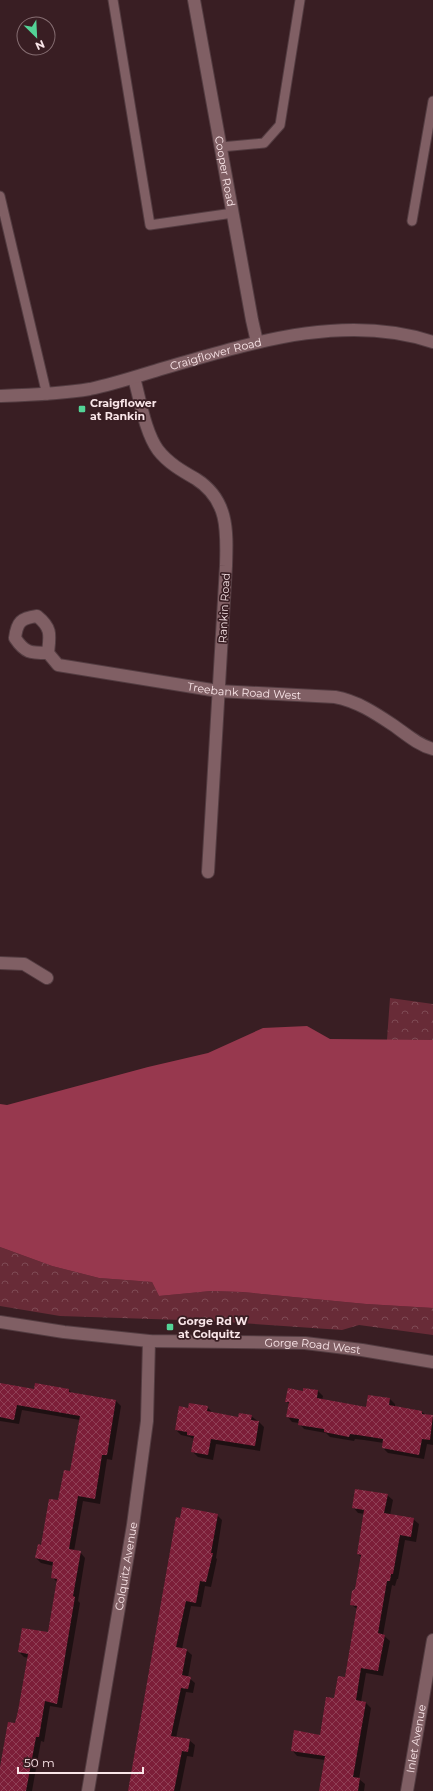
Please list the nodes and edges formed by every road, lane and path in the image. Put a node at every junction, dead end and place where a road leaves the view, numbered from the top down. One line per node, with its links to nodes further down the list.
1 (113, 0): 7 (lane)
2 (194, 0): 5 (street, Cooper Road)
3 (300, 0): 5 (lane)
4 (433, 101): 8 (lane)
5 (221, 147): 7 (street, Cooper Road)
6 (0, 196): 12 (lane)
7 (233, 213): 9 (street, Cooper Road)
8 (412, 221)
9 (258, 342): 10 (street, Craigflower Road); 11 (street, Craigflower Road)
10 (433, 342)
11 (134, 378): 12 (street, Craigflower Road); 15 (street, Rankin Road)
12 (47, 394): 13 (street, Craigflower Road)
13 (0, 396)
14 (48, 653): 15 (street, Treebank Road West)
15 (218, 691): 16 (street, Treebank Road West); 17 (street, Rankin Road)
16 (433, 749)
17 (208, 872)
18 (0, 963): 19 (street)
19 (47, 978)
20 (0, 1322): 21 (street, Gorge Road West)
21 (149, 1341): 22 (street, Gorge Road West); 24 (street, Colquitz Avenue)
22 (433, 1362)
23 (433, 1640): 25 (street, Inlet Avenue)
24 (88, 1791)
25 (407, 1791)

